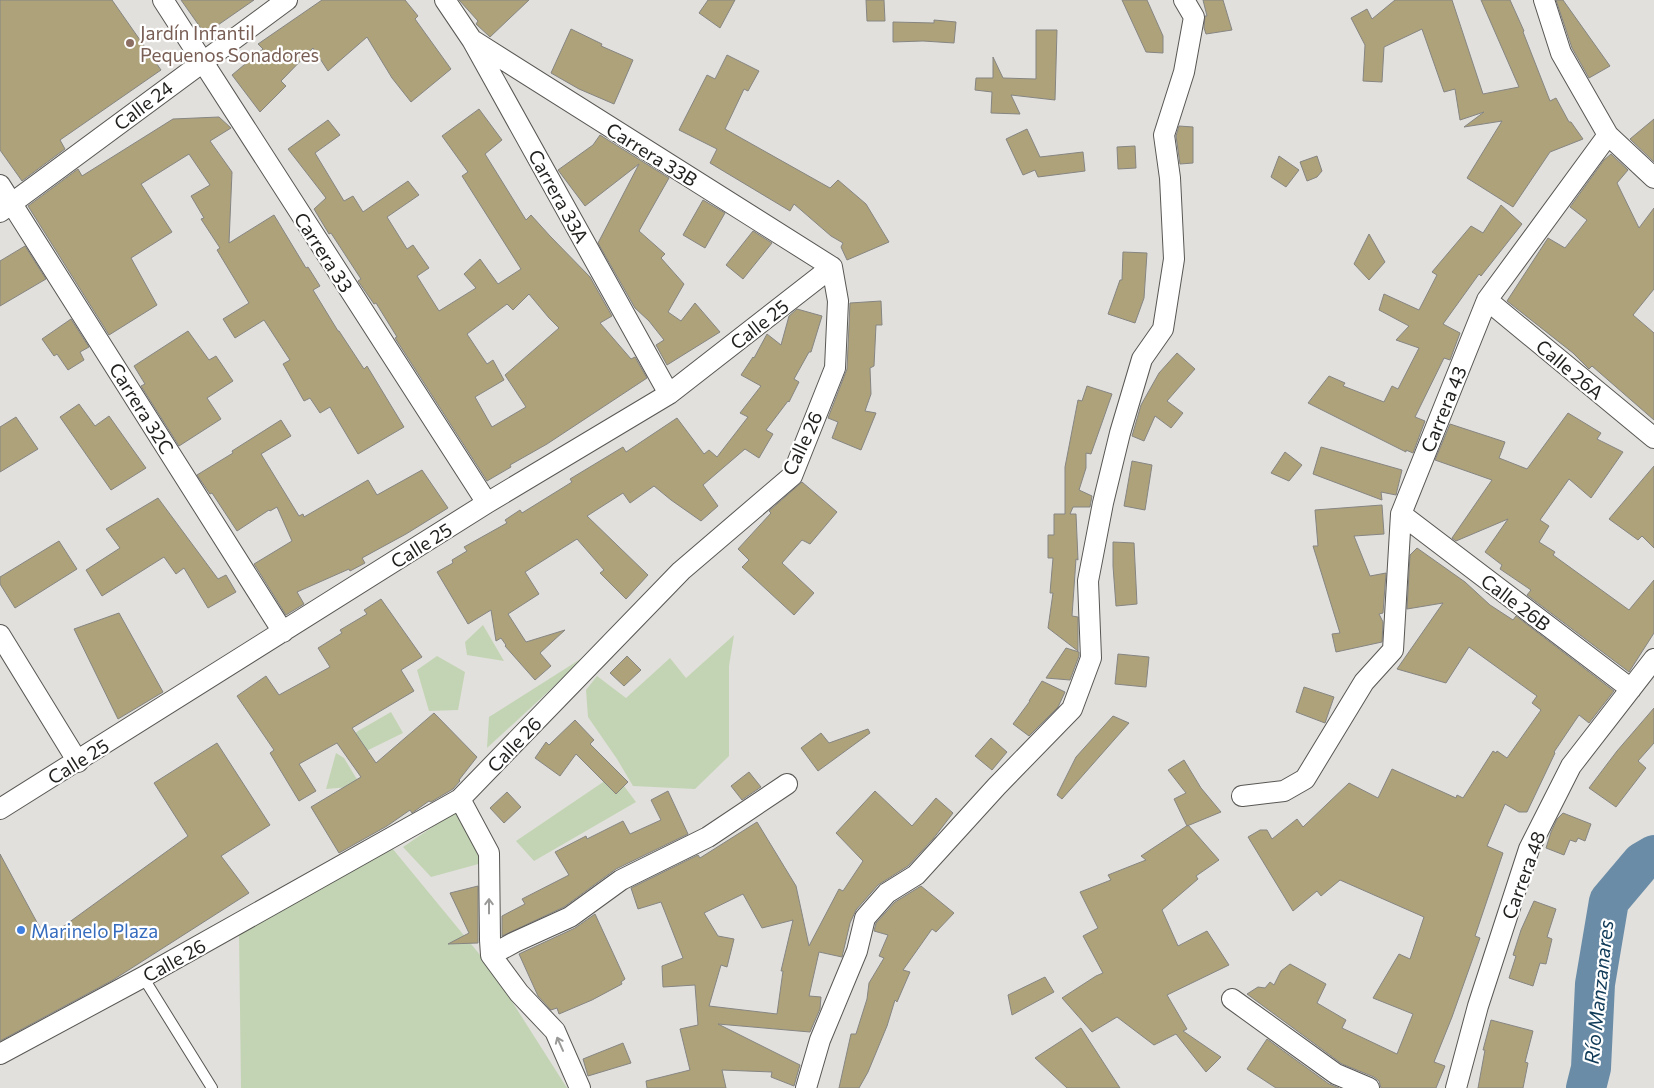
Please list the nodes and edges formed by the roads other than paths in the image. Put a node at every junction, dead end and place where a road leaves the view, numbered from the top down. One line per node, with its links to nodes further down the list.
1 (163, 0): 7 (street, Carrera 33)
2 (287, 0): 7 (street, Calle 24)
3 (445, 0): 6 (street, Carrera 33A)
4 (1184, 0): 34 (street)
5 (1544, 0): 8 (street)
6 (472, 40): 12 (street, Carrera 33B); 14 (street, Carrera 33A)
7 (202, 62): 11 (street, Calle 24); 16 (street, Carrera 33)
8 (1608, 135): 9 (street); 13 (street, Carrera 43)
9 (1654, 178)
10 (0, 185): 11 (street, Carrera 32C)
11 (6, 207): 18 (street, Carrera 32C)
12 (832, 267): 14 (street, Calle 25); 25 (street, Calle 26)
13 (1487, 300): 15 (street, Calle 26A); 17 (street, Carrera 43)
14 (669, 394): 16 (street, Calle 25)
15 (1654, 438)
16 (487, 503): 18 (street, Calle 25)
17 (1401, 514): 21 (street, Calle 26B); 24 (street, Carrera 43)
18 (283, 632): 22 (street, Calle 25)
19 (0, 635): 22 (street)
20 (1654, 659): 21 (street, Carrera 48)
21 (1631, 689): 36 (street, Carrera 48)
22 (78, 762): 26 (street, Calle 25)
23 (787, 784): 27 (street)
24 (1242, 796)
25 (460, 799): 27 (street, one-way to 25); 28 (street, Calle 26)
26 (0, 810)
27 (492, 955): 33 (street, one-way to 27)
28 (143, 977): 30 (street, Calle 26); 32 (lane)
29 (1232, 999): 31 (street)
30 (0, 1054)
31 (1340, 1082): 35 (street)
32 (212, 1088)
33 (580, 1088)
34 (806, 1088)
35 (1369, 1088)
36 (1456, 1088)

